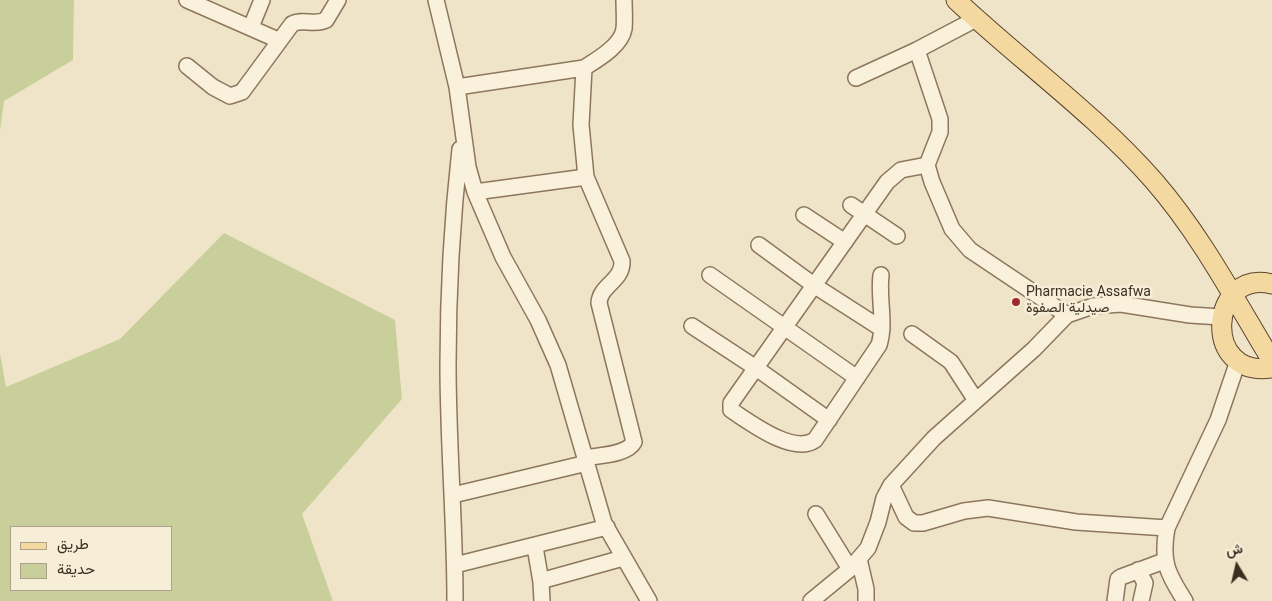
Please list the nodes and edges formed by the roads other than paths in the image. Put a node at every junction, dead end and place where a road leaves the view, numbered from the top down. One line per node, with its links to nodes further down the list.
1 (187, 0): 9 (street)
2 (262, 0): 9 (street)
3 (338, 0): 10 (street)
4 (436, 0): 15 (street)
5 (624, 0): 13 (street)
6 (956, 0): 8 (main road)
7 (972, 0): 30 (main road)
8 (976, 19): 11 (street); 30 (main road)
9 (251, 28): 10 (street)
10 (278, 40): 12 (street)
11 (917, 50): 14 (street); 17 (street)
12 (187, 66)
13 (584, 68): 15 (street); 18 (street)
14 (856, 78)
15 (457, 87): 16 (street)
16 (463, 127): 19 (street); 47 (street)
17 (927, 165): 21 (street); 31 (street)
18 (586, 177): 19 (street); 45 (street)
19 (475, 192): 45 (street)
20 (851, 205): 21 (street)
21 (865, 213): 23 (street); 24 (street)
22 (804, 215): 24 (street)
23 (897, 236)
24 (845, 242): 29 (street)
25 (759, 245): 29 (street)
26 (710, 275): 34 (street)
27 (881, 275): 35 (street)
28 (1272, 284): 30 (main road)
29 (815, 286): 34 (street); 35 (street)
30 (1237, 292): 32 (main road); 37 (main road); 39 (main road)
31 (1067, 316): 32 (street); 43 (street)
32 (1221, 317): 38 (main road)
33 (692, 326): 40 (street)
34 (786, 326): 40 (street); 42 (street)
35 (882, 329): 42 (street)
36 (912, 334): 43 (street)
37 (1272, 338)
38 (1238, 360): 41 (main road); 50 (street)
39 (1272, 361)
40 (756, 368): 44 (street); 44 (street)
41 (1272, 368)
42 (857, 378): 44 (street)
43 (975, 399): 46 (street)
44 (829, 420)
45 (586, 460): 47 (street); 49 (street)
46 (891, 485): 50 (street); 54 (street)
47 (453, 495): 55 (street)
48 (816, 514): 54 (street)
49 (607, 527): 51 (street); 52 (street)
50 (1167, 528): 53 (street)
51 (535, 547): 55 (street); 57 (street)
52 (623, 558): 57 (street); 61 (street)
53 (1164, 561): 56 (street); 58 (street)
54 (854, 564): 62 (street); 63 (street)
55 (455, 565): 59 (street)
56 (1138, 570): 64 (street); 65 (street)
57 (541, 582): 60 (street)
58 (1173, 594): 66 (street)
59 (455, 601)
60 (542, 601)
61 (649, 601)
62 (811, 601)
63 (866, 601)
64 (1115, 601)
65 (1141, 601)
66 (1185, 601)

